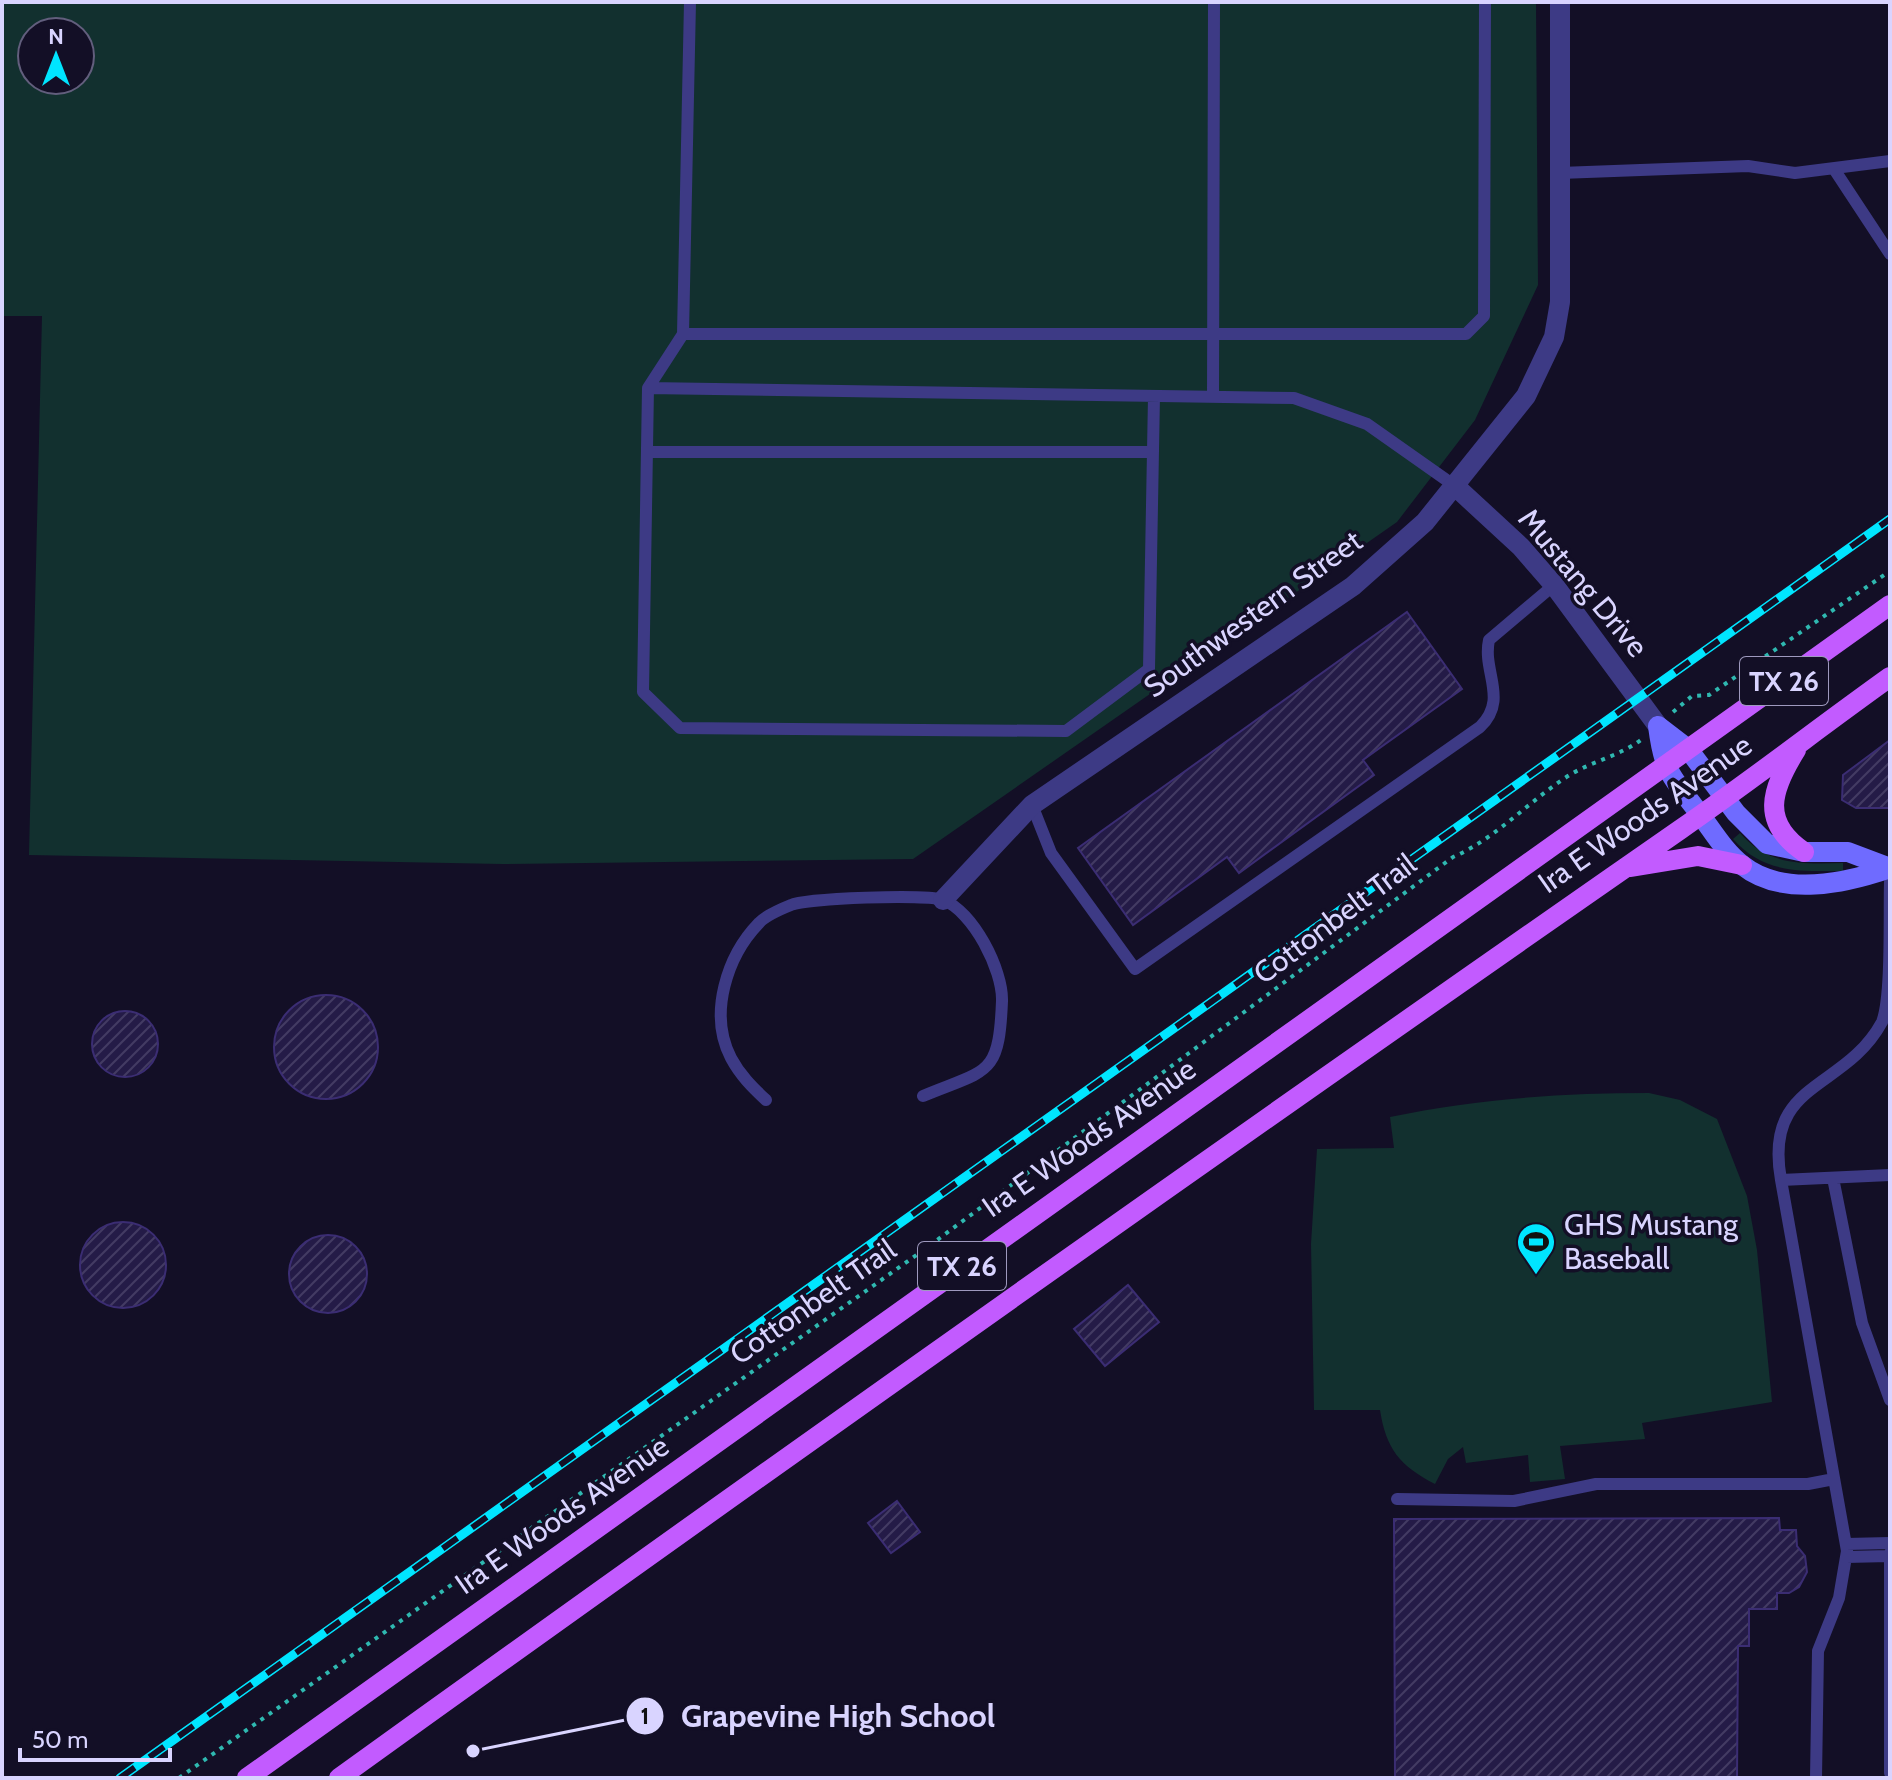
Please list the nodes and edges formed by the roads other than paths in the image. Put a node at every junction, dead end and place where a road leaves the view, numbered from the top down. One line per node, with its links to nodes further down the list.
1 (690, 2): 9 (lane)
2 (1214, 2): 10 (lane)
3 (1485, 2): 10 (lane)
4 (1560, 2): 7 (street, Southwestern Street)
5 (1890, 161): 6 (lane)
6 (1834, 169): 7 (lane); 8 (lane)
7 (1560, 173): 16 (street, Southwestern Street)
8 (1890, 254)
9 (683, 334): 10 (lane); 11 (lane)
10 (1214, 335): 13 (lane)
11 (648, 388): 12 (lane); 14 (lane)
12 (1154, 396): 13 (lane); 15 (lane)
13 (1213, 397): 16 (lane)
14 (647, 452): 15 (lane); 15 (lane)
15 (1153, 452)
16 (1455, 486): 17 (street, Mustang Drive); 25 (street, Southwestern Street)
17 (1554, 585): 20 (street, Mustang Drive); 25 (lane)
18 (1890, 605): 22 (main road, Ira E Woods Avenue / TX 26)
19 (1890, 677): 21 (main road, Ira E Woods Avenue / TX 26)
20 (1658, 726): 22 (main road, Mustang Drive); 23 (main road, Mustang Drive)
21 (1802, 739): 24 (main road, Ira E Woods Avenue / TX 26); 27 (main road)
22 (1688, 749): 23 (main road, Ira E Woods Avenue / TX 26); 24 (main road, Mustang Drive)
23 (1663, 766): 26 (main road, Mustang Drive); 45 (main road, Ira E Woods Avenue / TX 26)
24 (1723, 797): 26 (main road, Ira E Woods Avenue / TX 26); 27 (main road, Mustang Drive)
25 (1032, 805): 32 (street, Southwestern Street)
26 (1700, 815): 28 (main road, Mustang Drive); 30 (main road, Ira E Woods Avenue / TX 26)
27 (1804, 852): 29 (main road, Mustang Drive)
28 (1742, 865): 29 (main road, Mustang Drive); 30 (main road)
29 (1890, 868)
30 (1619, 870): 46 (main road, Ira E Woods Avenue / TX 26)
31 (1890, 882): 37 (lane)
32 (943, 900): 33 (lane); 34 (lane)
33 (923, 1096)
34 (766, 1100)
35 (1890, 1175): 36 (lane)
36 (1833, 1178): 37 (lane); 38 (lane)
37 (1781, 1180): 39 (lane)
38 (1890, 1400)
39 (1834, 1479): 40 (lane); 42 (lane)
40 (1397, 1499)
41 (1890, 1543): 42 (lane)
42 (1846, 1551): 43 (lane); 47 (lane)
43 (1890, 1554): 44 (lane)
44 (1890, 1773)
45 (247, 1778)
46 (339, 1778)
47 (1816, 1778)

